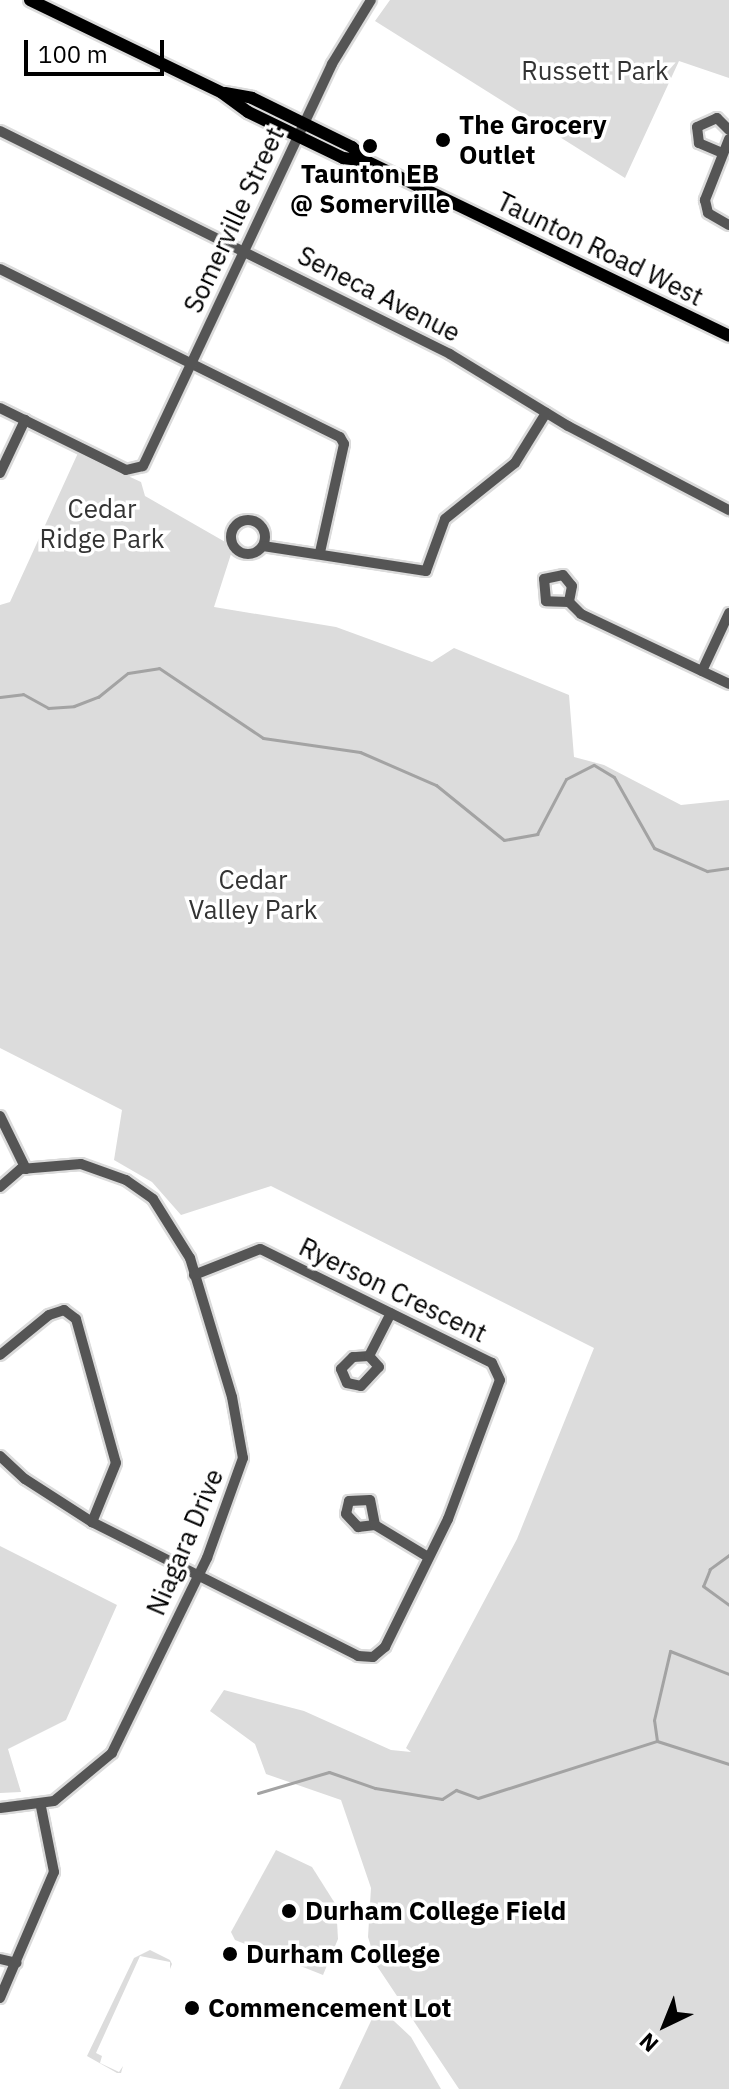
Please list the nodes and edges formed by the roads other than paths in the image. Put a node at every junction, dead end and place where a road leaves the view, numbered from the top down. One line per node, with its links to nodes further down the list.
1 (30, 0): 3 (main road, Taunton Road West)
2 (371, 0): 4 (street, Somerville Street)
3 (222, 93): 4 (main road, Taunton Road West); 7 (main road, Taunton Road West)
4 (304, 123): 7 (street, Somerville Street); 10 (main road, Taunton Road West)
5 (729, 130): 9 (street)
6 (0, 131): 12 (street, Seneca Avenue)
7 (298, 136): 10 (main road, Taunton Road West); 12 (street, Somerville Street)
8 (729, 139): 9 (street)
9 (720, 152): 11 (street)
10 (366, 161): 14 (main road, Taunton Road West)
11 (729, 225)
12 (244, 249): 15 (street, Somerville Street); 17 (street, Seneca Avenue)
13 (0, 269): 15 (street)
14 (729, 336)
15 (191, 362): 18 (street, Somerville Street); 22 (street)
16 (0, 408): 18 (street)
17 (546, 413): 20 (street, Seneca Avenue); 22 (street)
18 (25, 420): 19 (street)
19 (0, 473)
20 (729, 510)
21 (263, 546): 22 (street)
22 (320, 552)
23 (569, 602): 25 (street)
24 (729, 613): 25 (street)
25 (702, 671): 26 (street)
26 (729, 684)
27 (0, 1116): 28 (street)
28 (26, 1169): 29 (street, Niagara Drive); 30 (street, Niagara Drive)
29 (0, 1187)
30 (194, 1275): 31 (street, Ryerson Crescent); 38 (street, Niagara Drive)
31 (391, 1313): 33 (street); 37 (street, Ryerson Crescent)
32 (0, 1355): 35 (street)
33 (369, 1356)
34 (0, 1456): 35 (street)
35 (92, 1522): 38 (street)
36 (375, 1525): 37 (street)
37 (428, 1557): 38 (street, Ryerson Crescent)
38 (199, 1575): 39 (street, Niagara Drive)
39 (41, 1807): 40 (street, Niagara Drive); 42 (street)
40 (0, 1808)
41 (0, 1959): 42 (street)
42 (17, 1963): 43 (street)
43 (0, 1998)

